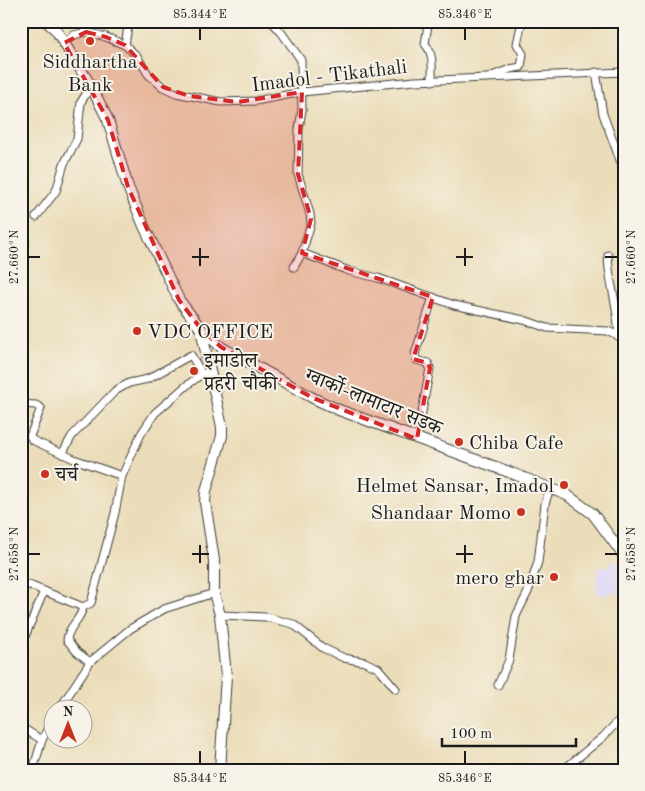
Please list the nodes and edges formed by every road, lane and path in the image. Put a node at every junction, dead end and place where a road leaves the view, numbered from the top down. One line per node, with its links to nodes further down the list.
1 (46, 21): 6 (main road, ग्वार्को-लामाटार सडक)
2 (129, 21): 7 (street)
3 (271, 21): 13 (street)
4 (435, 21): 11 (street)
5 (522, 21): 10 (street)
6 (64, 43): 7 (street, Imadol - Tikathali); 12 (main road, ग्वार्को-लामाटार सडक)
7 (125, 45): 13 (street, Imadol - Tikathali)
8 (596, 72): 9 (street, Imadol - Tikathali); 10 (street, Imadol - Tikathali); 14 (street)
9 (624, 72)
10 (487, 78): 11 (street, Imadol - Tikathali)
11 (432, 80): 13 (street, Imadol - Tikathali)
12 (91, 86): 15 (street); 22 (main road, ग्वार्को-लामाटार सडक)
13 (302, 92): 18 (street)
14 (624, 170)
15 (36, 217)
16 (21, 239): 17 (street)
17 (21, 250)
18 (302, 253): 20 (street); 21 (street)
19 (608, 255): 23 (street)
20 (294, 267)
21 (433, 297): 23 (street); 26 (street)
22 (201, 329): 24 (main road); 26 (main road, ग्वार्को-लामाटार सडक)
23 (621, 338)
24 (205, 373): 27 (street); 28 (street); 33 (main road)
25 (21, 404): 27 (street)
26 (417, 439): 29 (main road, ग्वार्को-लामाटार सडक)
27 (62, 454): 28 (street)
28 (122, 476): 34 (street)
29 (550, 488): 30 (main road, ग्वार्को-लामाटार सडक); 38 (street)
30 (624, 556)
31 (21, 584): 32 (street)
32 (44, 591): 34 (street); 36 (street)
33 (214, 592): 35 (main road); 37 (street)
34 (83, 607): 37 (street)
35 (220, 615): 39 (street); 45 (main road)
36 (21, 646)
37 (90, 662): 40 (street)
38 (498, 685)
39 (396, 689)
40 (67, 698)
41 (624, 715): 46 (street)
42 (21, 727): 43 (street)
43 (42, 740): 44 (street)
44 (33, 770)
45 (220, 770)
46 (562, 770)

